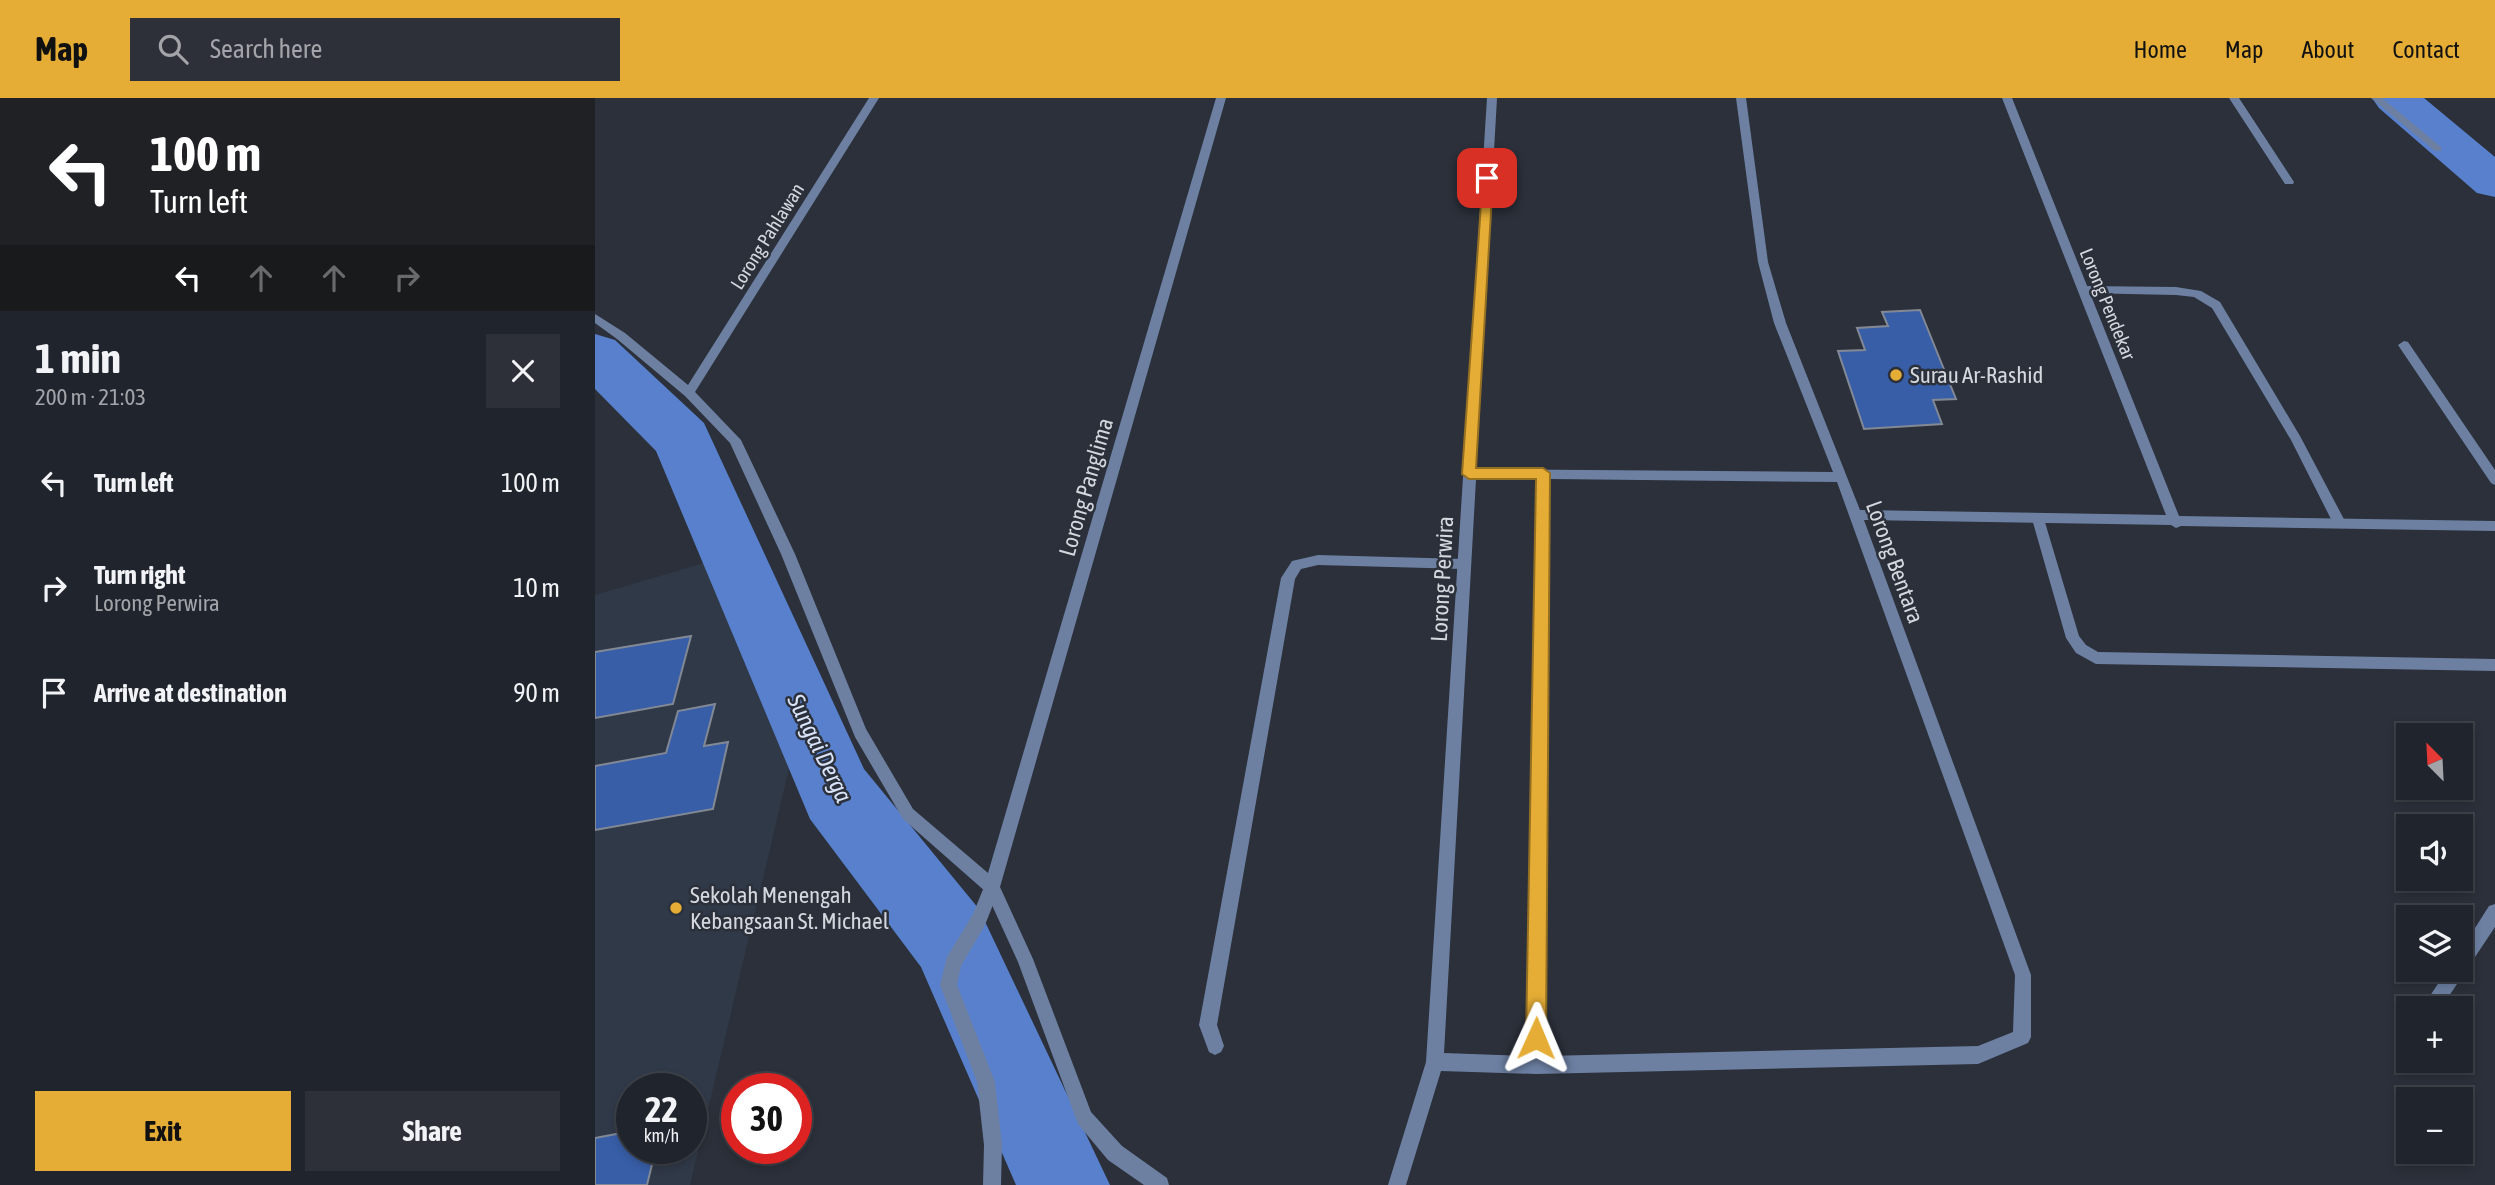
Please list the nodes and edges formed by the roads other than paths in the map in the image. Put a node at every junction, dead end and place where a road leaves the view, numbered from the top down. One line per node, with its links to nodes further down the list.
1 (874, 98): 13 (street, Lorong Pahlawan)
2 (1220, 98): 25 (street, Lorong Panglima)
3 (1492, 98): 15 (street, Lorong Perwira)
4 (1741, 98): 16 (street, Lorong Bentara)
5 (2007, 98): 10 (street, Lorong Pendekar)
6 (2234, 98): 9 (street)
7 (2376, 98): 8 (street)
8 (2438, 149)
9 (2289, 182)
10 (2084, 290): 20 (street, Lorong Pendekar); 21 (street)
11 (595, 318): 13 (street)
12 (2404, 345): 17 (street)
13 (689, 393): 25 (street)
14 (1543, 473): 15 (street); 16 (street); 30 (street)
15 (1469, 474): 23 (street, Lorong Perwira)
16 (1840, 477): 18 (street, Lorong Bentara)
17 (2495, 480)
18 (1856, 515): 19 (street); 30 (street, Lorong Bentara)
19 (2038, 519): 20 (street); 24 (street)
20 (2176, 523): 21 (street)
21 (2340, 523): 22 (street)
22 (2495, 526)
23 (1464, 564): 28 (street); 29 (street, Lorong Perwira)
24 (2495, 665)
25 (992, 887): 31 (street, Lorong Panglima); 32 (street)
26 (2495, 912): 27 (street)
27 (2473, 946)
28 (1215, 1046)
29 (1435, 1062): 30 (street); 33 (street, Lorong Perwira)
30 (1536, 1065)
31 (992, 1185)
32 (1160, 1185)
33 (1397, 1185)

